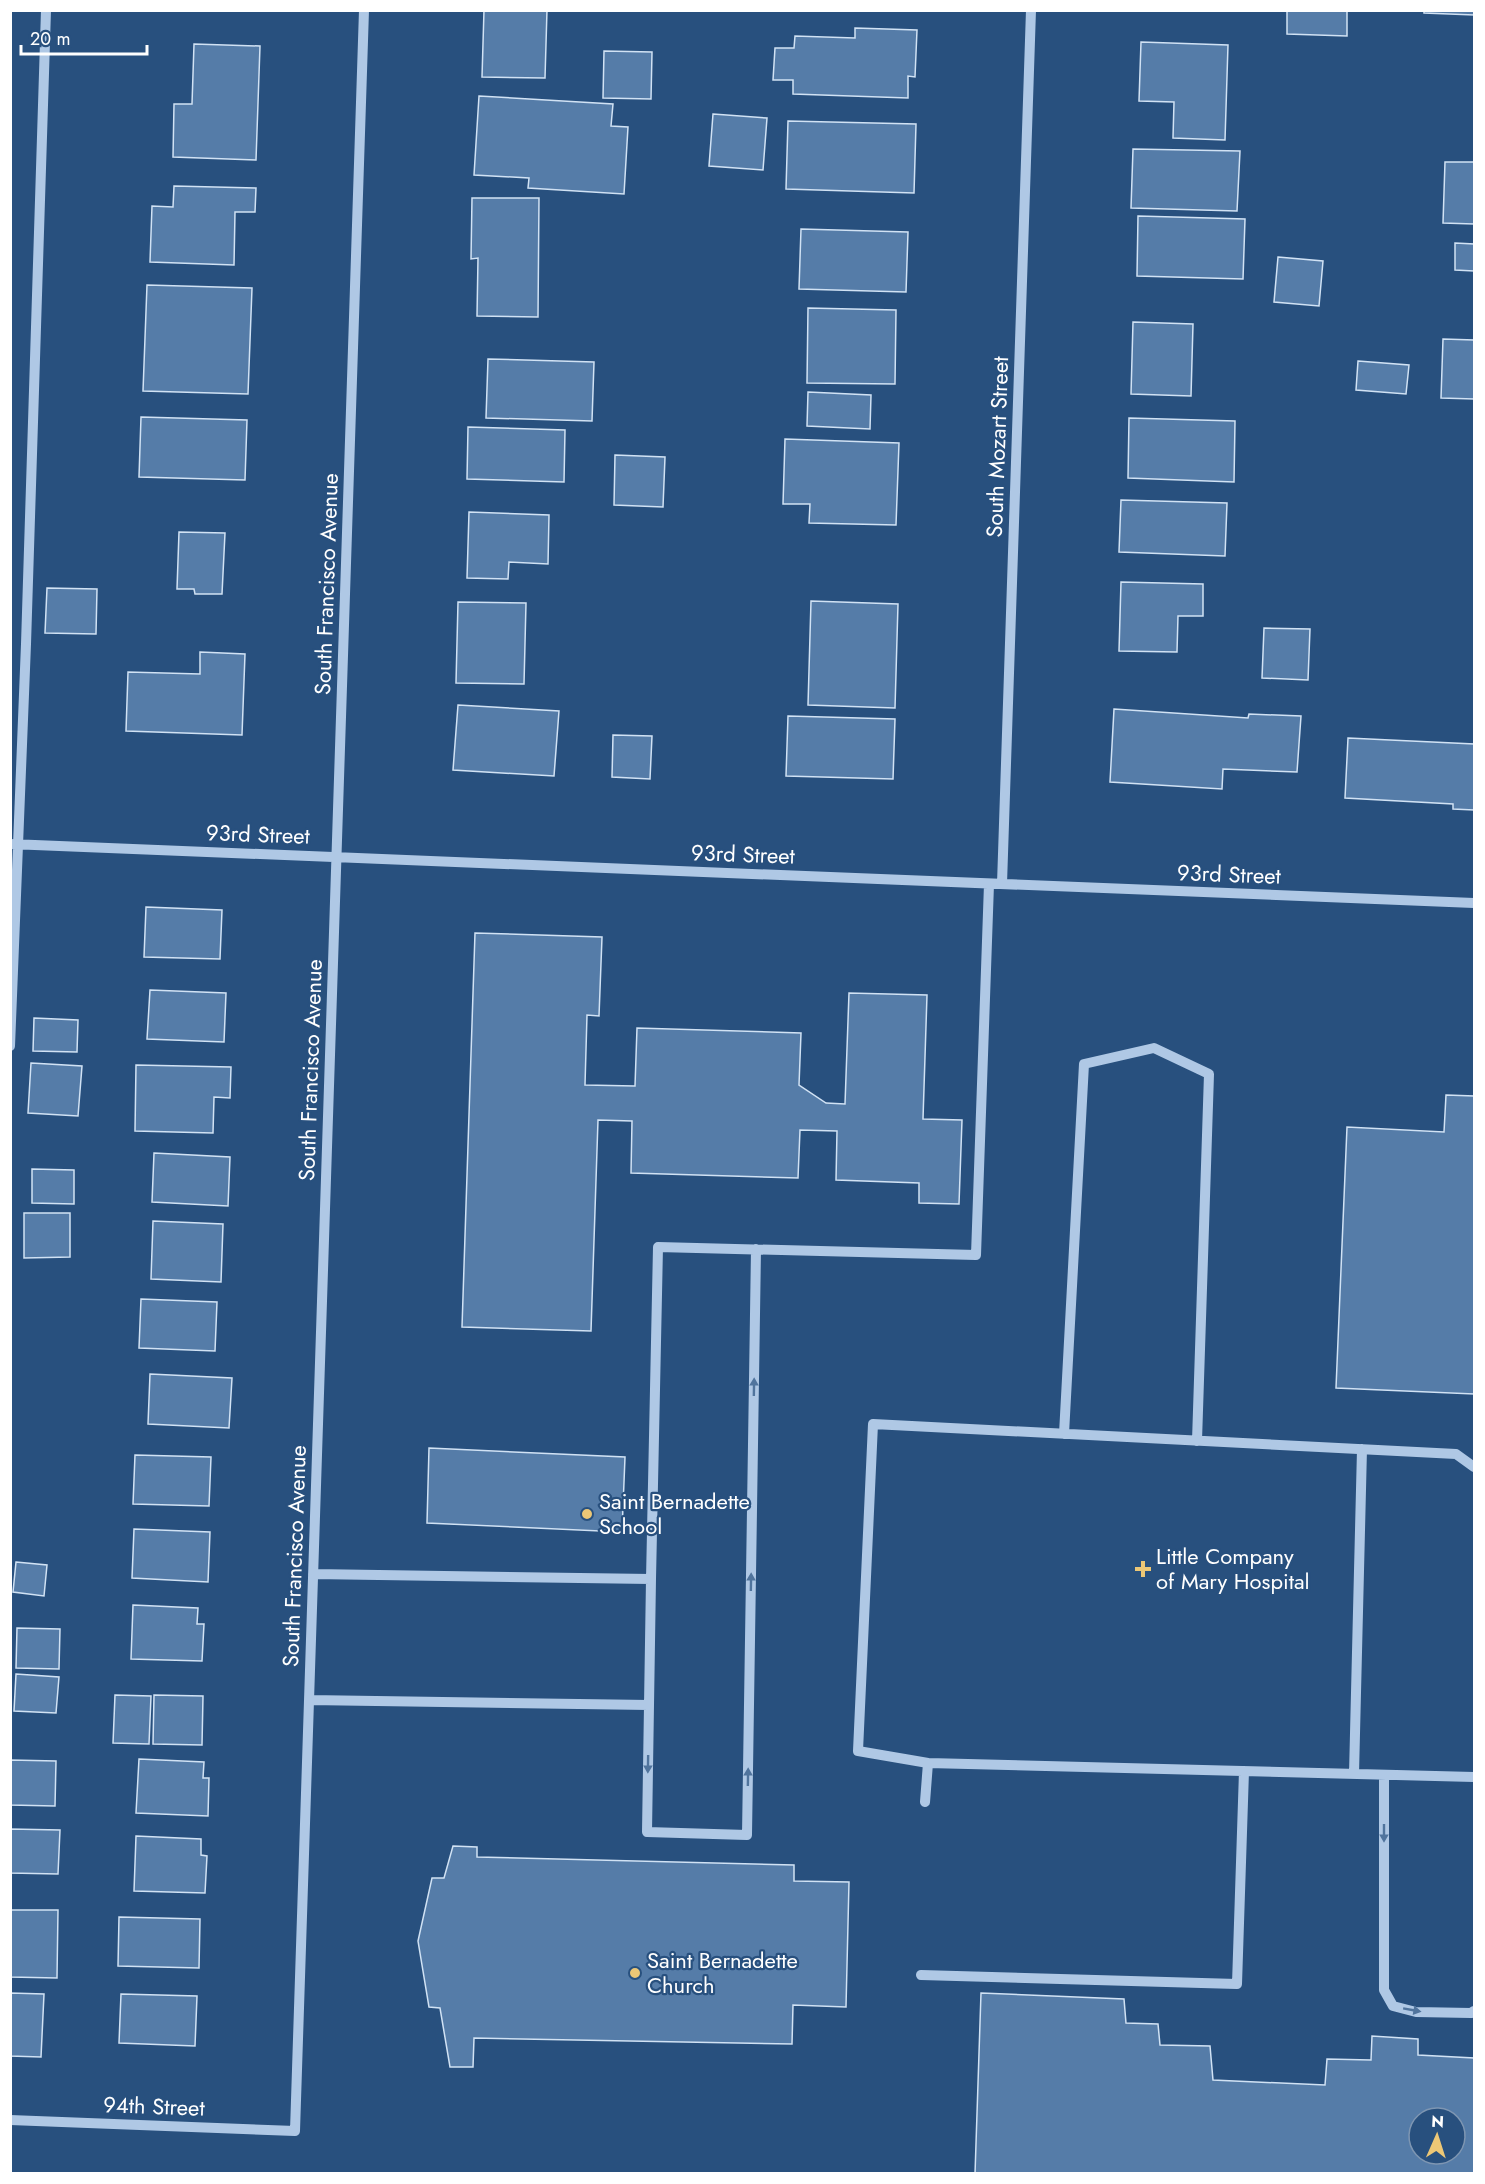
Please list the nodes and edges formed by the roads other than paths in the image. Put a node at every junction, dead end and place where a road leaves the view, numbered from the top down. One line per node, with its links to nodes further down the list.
1 (46, 10): 4 (street)
2 (364, 10): 5 (street, South Francisco Avenue)
3 (1031, 10): 7 (street, South Mozart Street)
4 (14, 844): 5 (street, 93rd Street); 9 (street)
5 (337, 857): 6 (street, 93rd Street); 15 (street, South Francisco Avenue)
6 (989, 884): 7 (street, 93rd Street); 10 (street)
7 (1002, 884): 8 (street, 93rd Street)
8 (1474, 903)
9 (10, 1046)
10 (756, 1249): 16 (street); 18 (street, one-way to 10)
11 (1064, 1434): 12 (street); 12 (street); 19 (street)
12 (1197, 1441): 13 (street)
13 (1362, 1449): 14 (street); 21 (street)
14 (1474, 1467)
15 (313, 1574): 16 (street); 17 (street, South Francisco Avenue)
16 (651, 1580): 18 (street)
17 (309, 1700): 18 (street); 28 (street, South Francisco Avenue)
18 (649, 1705)
19 (928, 1763): 20 (street); 24 (street)
20 (1244, 1772): 21 (street); 25 (street)
21 (1354, 1774): 22 (street)
22 (1384, 1775): 23 (street); 26 (street, one-way to 26)
23 (1474, 1777)
24 (926, 1802)
25 (921, 1975)
26 (1474, 2011)
27 (10, 2120): 28 (street, 94th Street)
28 (295, 2131)

